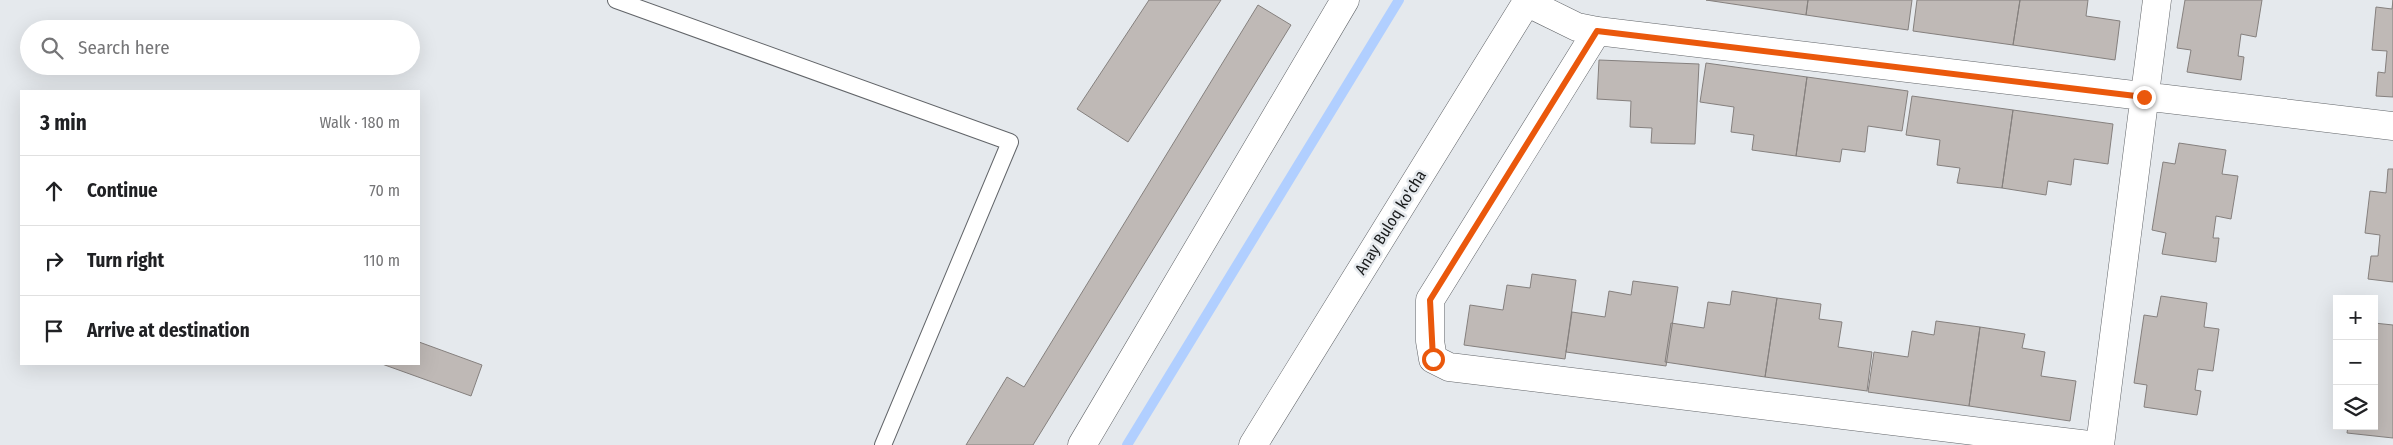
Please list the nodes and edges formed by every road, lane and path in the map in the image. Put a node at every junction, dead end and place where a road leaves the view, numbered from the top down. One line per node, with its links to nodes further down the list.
1 (616, 0): 8 (lane)
2 (1345, 0): 9 (street)
3 (2156, 0): 6 (street)
4 (1527, 1): 5 (street); 10 (street, Anay Buloq ko'cha)
5 (1597, 31): 6 (street); 11 (street)
6 (2144, 97): 7 (street); 12 (street)
7 (2393, 126)
8 (883, 445)
9 (1082, 445)
10 (1253, 445)
11 (2089, 445)
12 (2100, 445)

